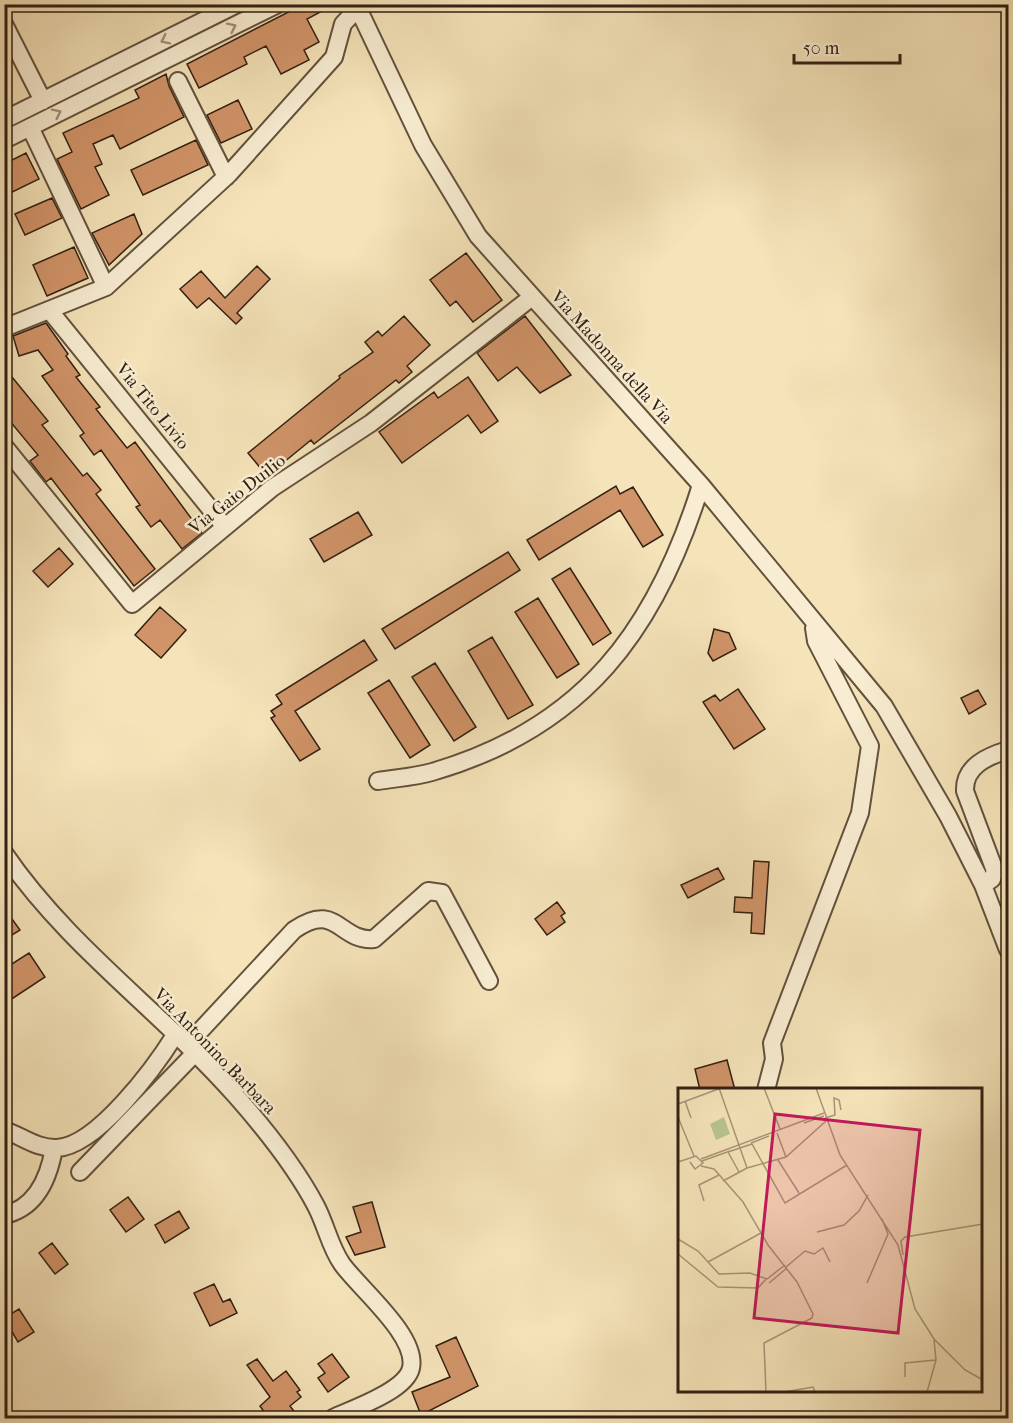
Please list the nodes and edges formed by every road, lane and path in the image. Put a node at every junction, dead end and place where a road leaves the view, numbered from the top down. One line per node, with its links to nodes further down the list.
1 (237, 4): 6 (street, one-way to 6)
2 (278, 4): 8 (street, one-way to 2)
3 (357, 6): 10 (street); 12 (street, Via Madonna della Via)
4 (4, 24): 6 (street)
5 (178, 81): 10 (street)
6 (43, 101): 7 (street)
7 (4, 120)
8 (30, 126): 9 (street); 11 (street)
9 (4, 140)
10 (226, 177): 11 (street)
11 (106, 287): 13 (street)
12 (532, 297): 16 (street, Via Madonna della Via); 17 (street, Via Gaio Duilio)
13 (50, 311): 14 (street); 17 (street, Via Tito Livio)
14 (4, 328)
15 (4, 446): 17 (street, Via Gaio Duilio)
16 (701, 485): 18 (street, Via Madonna della Via); 20 (street)
17 (225, 526)
18 (814, 624): 22 (street, Via Madonna della Via); 26 (street)
19 (1008, 750): 22 (street)
20 (378, 781)
21 (4, 853): 25 (street, Via Antonino Barbara)
22 (983, 885): 23 (street)
23 (1008, 950)
24 (489, 981): 25 (street)
25 (186, 1045): 28 (street); 29 (street); 31 (street, Via Antonino Barbara)
26 (767, 1088)
27 (4, 1130): 28 (street)
28 (54, 1148): 30 (street)
29 (80, 1172)
30 (4, 1215)
31 (333, 1419)

